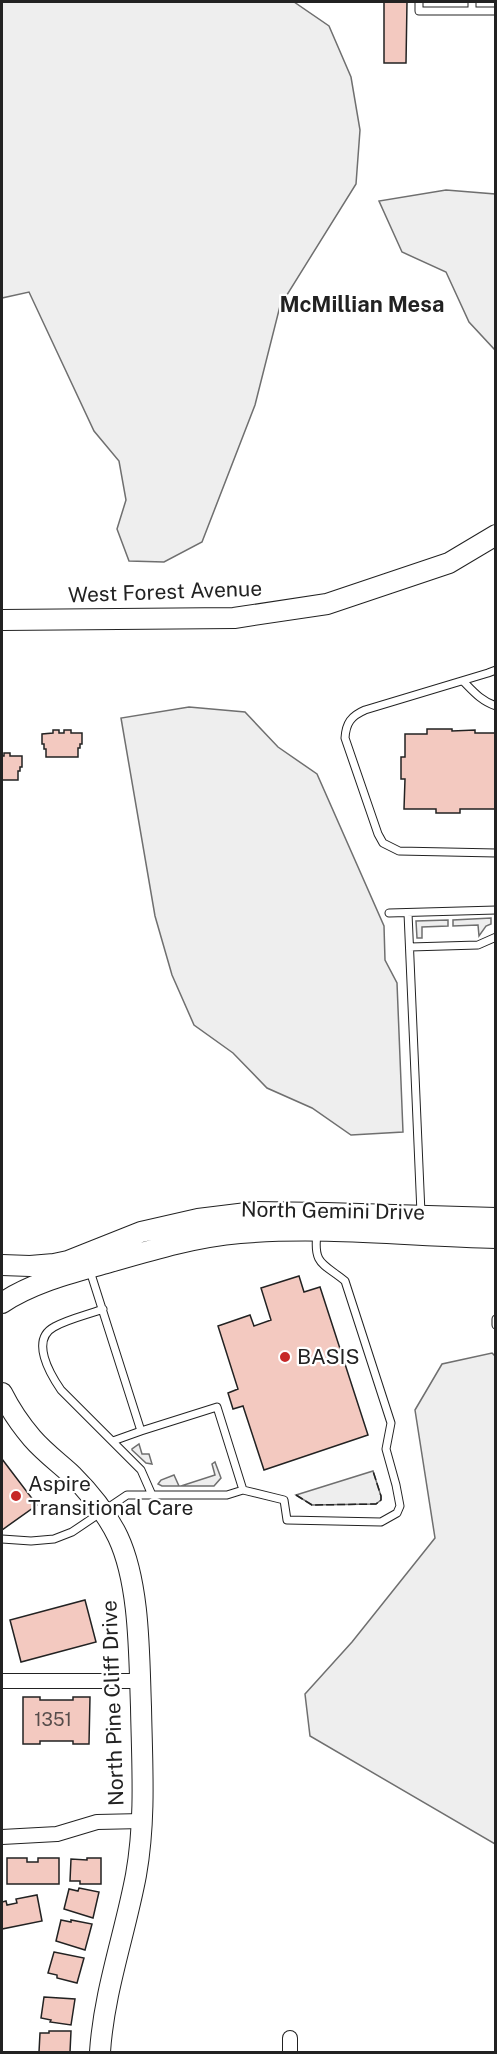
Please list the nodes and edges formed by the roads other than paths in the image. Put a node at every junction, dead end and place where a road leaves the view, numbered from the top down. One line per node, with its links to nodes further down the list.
1 (419, 2): 3 (lane)
2 (472, 2): 3 (lane)
3 (472, 11): 4 (lane)
4 (495, 11)
5 (495, 535): 6 (street, West Forest Avenue)
6 (2, 620)
7 (495, 669): 8 (lane)
8 (463, 681): 9 (lane); 10 (lane)
9 (495, 706)
10 (495, 853)
11 (495, 910): 13 (lane)
12 (389, 913): 13 (lane)
13 (408, 913): 15 (lane)
14 (495, 937): 15 (lane)
15 (410, 947): 16 (lane)
16 (421, 1216): 17 (street, North Gemini Drive); 20 (street, North Gemini Drive)
17 (495, 1218)
18 (317, 1231): 19 (street, North Gemini Drive); 21 (street, North Gemini Drive); 30 (lane)
19 (495, 1238)
20 (2, 1265)
21 (89, 1268): 23 (street, North Gemini Drive); 24 (lane)
22 (2, 1282): 23 (street, North Gemini Drive)
23 (2, 1301)
24 (103, 1309): 28 (lane); 29 (lane)
25 (495, 1318): 26 (lane)
26 (495, 1324)
27 (2, 1393): 32 (street, North Pine Cliff Drive)
28 (141, 1431): 29 (lane); 30 (lane)
29 (113, 1441): 31 (lane)
30 (243, 1490): 31 (lane)
31 (152, 1495): 32 (lane)
32 (102, 1510): 33 (lane); 35 (street, North Pine Cliff Drive)
33 (2, 1539)
34 (2, 1681): 35 (street)
35 (140, 1681): 36 (street, North Pine Cliff Drive)
36 (142, 1821): 37 (street); 39 (street, North Pine Cliff Drive)
37 (2, 1837)
38 (290, 2038): 40 (street)
39 (100, 2052)
40 (290, 2052)

